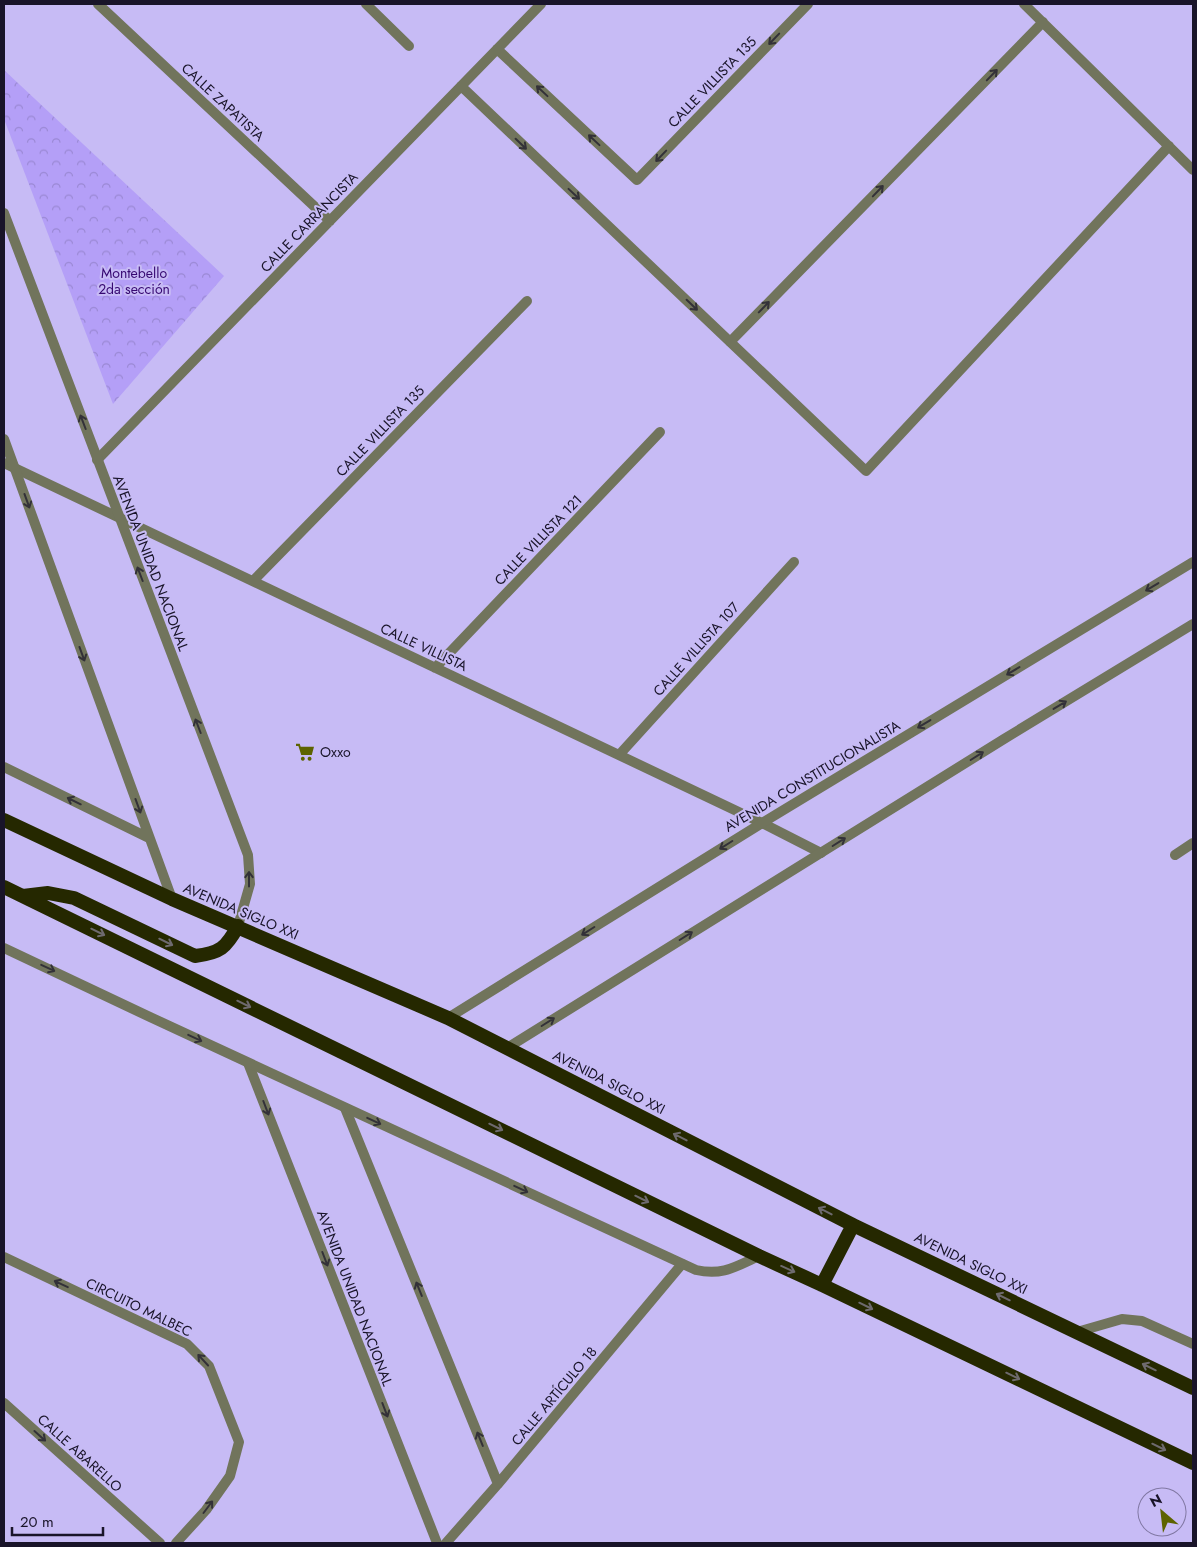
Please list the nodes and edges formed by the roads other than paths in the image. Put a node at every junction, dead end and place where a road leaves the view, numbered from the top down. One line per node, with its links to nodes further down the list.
1 (98, 4): 13 (street, CALLE ZAPATISTA)
2 (366, 4): 7 (street)
3 (541, 4): 8 (street, CALLE CARRANCISTA)
4 (808, 4): 8 (street, CALLE VILLISTA 135, one-way to 8)
5 (1024, 4): 6 (street)
6 (1043, 22): 10 (street); 15 (street, one-way to 6)
7 (409, 46)
8 (497, 49): 9 (street, CALLE CARRANCISTA)
9 (461, 86): 13 (street, CALLE CARRANCISTA); 15 (street, one-way to 15)
10 (1169, 146): 11 (street); 15 (street)
11 (1193, 170)
12 (4, 213): 18 (street, AVENIDA UNIDAD NACIONAL, one-way to 12)
13 (330, 221): 18 (street, CALLE CARRANCISTA)
14 (527, 301): 24 (street, CALLE VILLISTA 135)
15 (730, 342)
16 (660, 432): 26 (street, CALLE VILLISTA 121)
17 (4, 439): 20 (street)
18 (97, 460): 21 (street, AVENIDA UNIDAD NACIONAL)
19 (4, 463): 20 (street, CALLE VILLISTA)
20 (15, 468): 21 (street, CALLE VILLISTA); 31 (street, one-way to 31)
21 (118, 518): 24 (street, CALLE VILLISTA); 38 (street, AVENIDA UNIDAD NACIONAL, one-way to 21)
22 (794, 562): 27 (street, CALLE VILLISTA 107)
23 (1193, 562): 30 (street, AVENIDA CONSTITUCIONALISTA, one-way to 30)
24 (253, 581): 26 (street, CALLE VILLISTA)
25 (1193, 624): 33 (street, one-way to 25)
26 (435, 668): 27 (street, CALLE VILLISTA)
27 (619, 755): 30 (street, CALLE VILLISTA)
28 (4, 767): 31 (street, one-way to 28)
29 (4, 820): 37 (highway, AVENIDA SIGLO XXI)
30 (762, 823): 33 (street, CALLE VILLISTA); 40 (street, AVENIDA CONSTITUCIONALISTA, one-way to 40)
31 (149, 838): 37 (street)
32 (1193, 844): 34 (street)
33 (821, 853): 41 (street, one-way to 33)
34 (1175, 855)
35 (4, 888): 36 (highway)
36 (22, 896): 38 (highway, one-way to 38); 45 (highway, one-way to 45)
37 (172, 899): 38 (highway, AVENIDA SIGLO XXI)
38 (238, 926): 40 (highway, AVENIDA SIGLO XXI)
39 (4, 948): 42 (street, one-way to 42)
40 (448, 1018): 41 (highway, AVENIDA SIGLO XXI)
41 (507, 1048): 44 (highway, AVENIDA SIGLO XXI, one-way to 41)
42 (248, 1063): 43 (street); 57 (street, AVENIDA UNIDAD NACIONAL, one-way to 57)
43 (345, 1108): 47 (street, one-way to 47); 54 (street, one-way to 43)
44 (853, 1225): 48 (highway); 49 (highway, AVENIDA SIGLO XXI, one-way to 44)
45 (759, 1256): 47 (street); 48 (highway, one-way to 48)
46 (4, 1257): 56 (street, CIRCUITO MALBEC, one-way to 46)
47 (682, 1264): 54 (street, CALLE ARTÍCULO 18)
48 (822, 1285): 53 (highway, one-way to 53)
49 (1077, 1332): 50 (street); 51 (highway, AVENIDA SIGLO XXI, one-way to 49)
50 (1193, 1344)
51 (1193, 1388)
52 (4, 1403): 55 (street, CALLE ABARELLO, one-way to 55)
53 (1193, 1463)
54 (498, 1484): 58 (street, CALLE ARTÍCULO 18)
55 (160, 1543)
56 (176, 1543)
57 (437, 1543)
58 (446, 1543)

